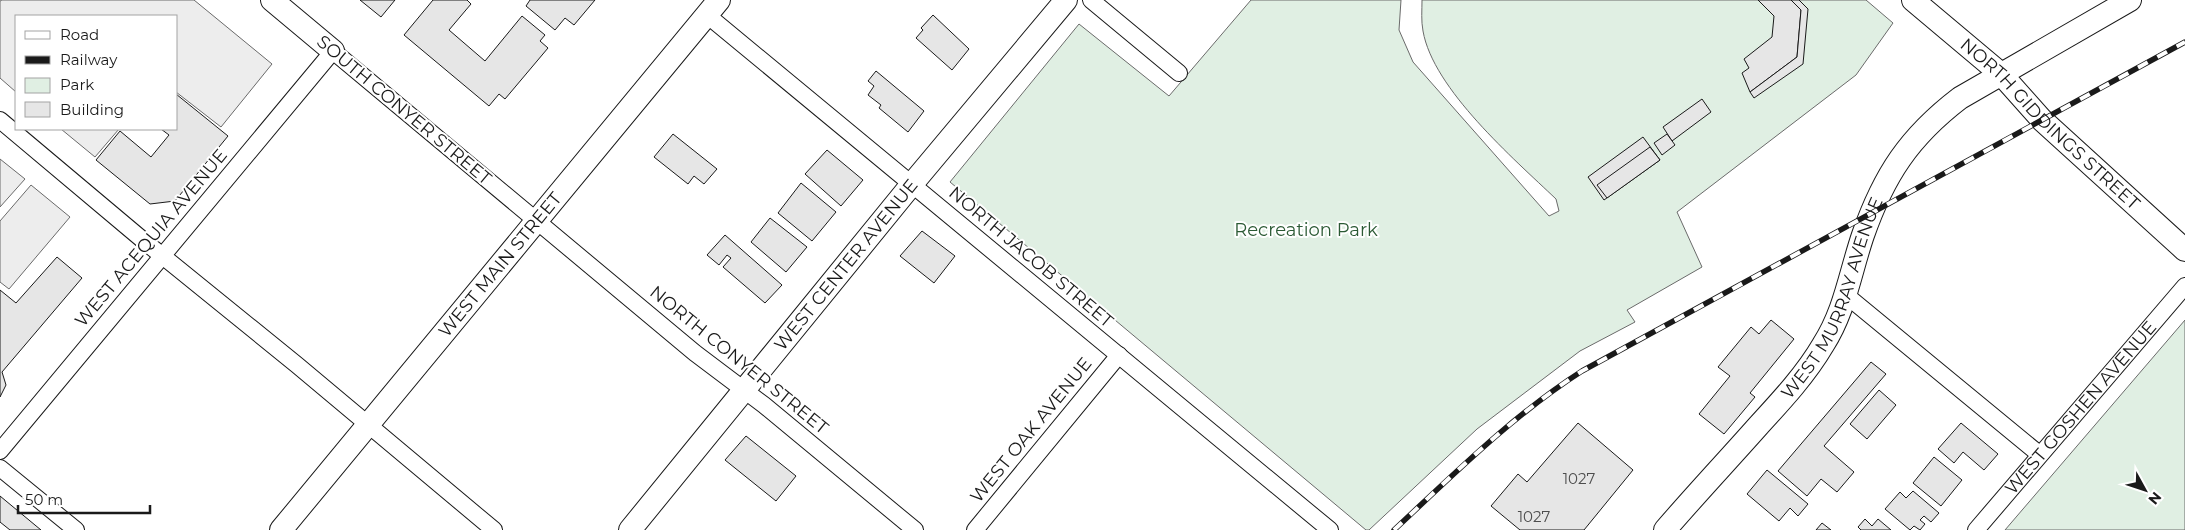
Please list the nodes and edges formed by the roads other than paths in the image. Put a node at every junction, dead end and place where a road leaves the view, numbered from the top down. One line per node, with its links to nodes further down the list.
1 (272, 0): 7 (street, SOUTH CONYER STREET)
2 (1066, 0): 11 (street, WEST CENTER AVENUE)
3 (1091, 0): 8 (street)
4 (1913, 0): 9 (street, NORTH GIDDINGS STREET)
5 (2130, 0): 9 (street)
6 (713, 7): 11 (street, NORTH JACOB STREET); 12 (street, WEST MAIN STREET)
7 (333, 51): 12 (street, SOUTH CONYER STREET); 14 (street, WEST ACEQUIA AVENUE)
8 (1179, 73)
9 (2001, 74): 13 (street, NORTH GIDDINGS STREET); 16 (street, WEST MURRAY AVENUE)
10 (0, 120): 14 (street)
11 (912, 184): 17 (street, NORTH JACOB STREET); 18 (street, WEST CENTER AVENUE)
12 (537, 221): 18 (street, NORTH CONYER STREET); 19 (street, WEST MAIN STREET)
13 (2185, 250)
14 (162, 256): 19 (street); 20 (street, WEST ACEQUIA AVENUE)
15 (2185, 286): 21 (street, WEST GOSHEN AVENUE)
16 (1847, 296): 21 (street); 30 (street, WEST MURRAY AVENUE)
17 (1118, 355): 23 (street, NORTH JACOB STREET); 29 (street, WEST OAK AVENUE)
18 (745, 391): 27 (street, WEST CENTER AVENUE); 28 (street, NORTH CONYER STREET)
19 (367, 424): 25 (street, WEST MAIN STREET); 26 (street)
20 (0, 451)
21 (2039, 454): 31 (street, WEST GOSHEN AVENUE)
22 (0, 468): 24 (street)
23 (1320, 527)
24 (76, 530)
25 (281, 530)
26 (494, 530)
27 (630, 530)
28 (915, 530)
29 (975, 530)
30 (1665, 530)
31 (1976, 530)

